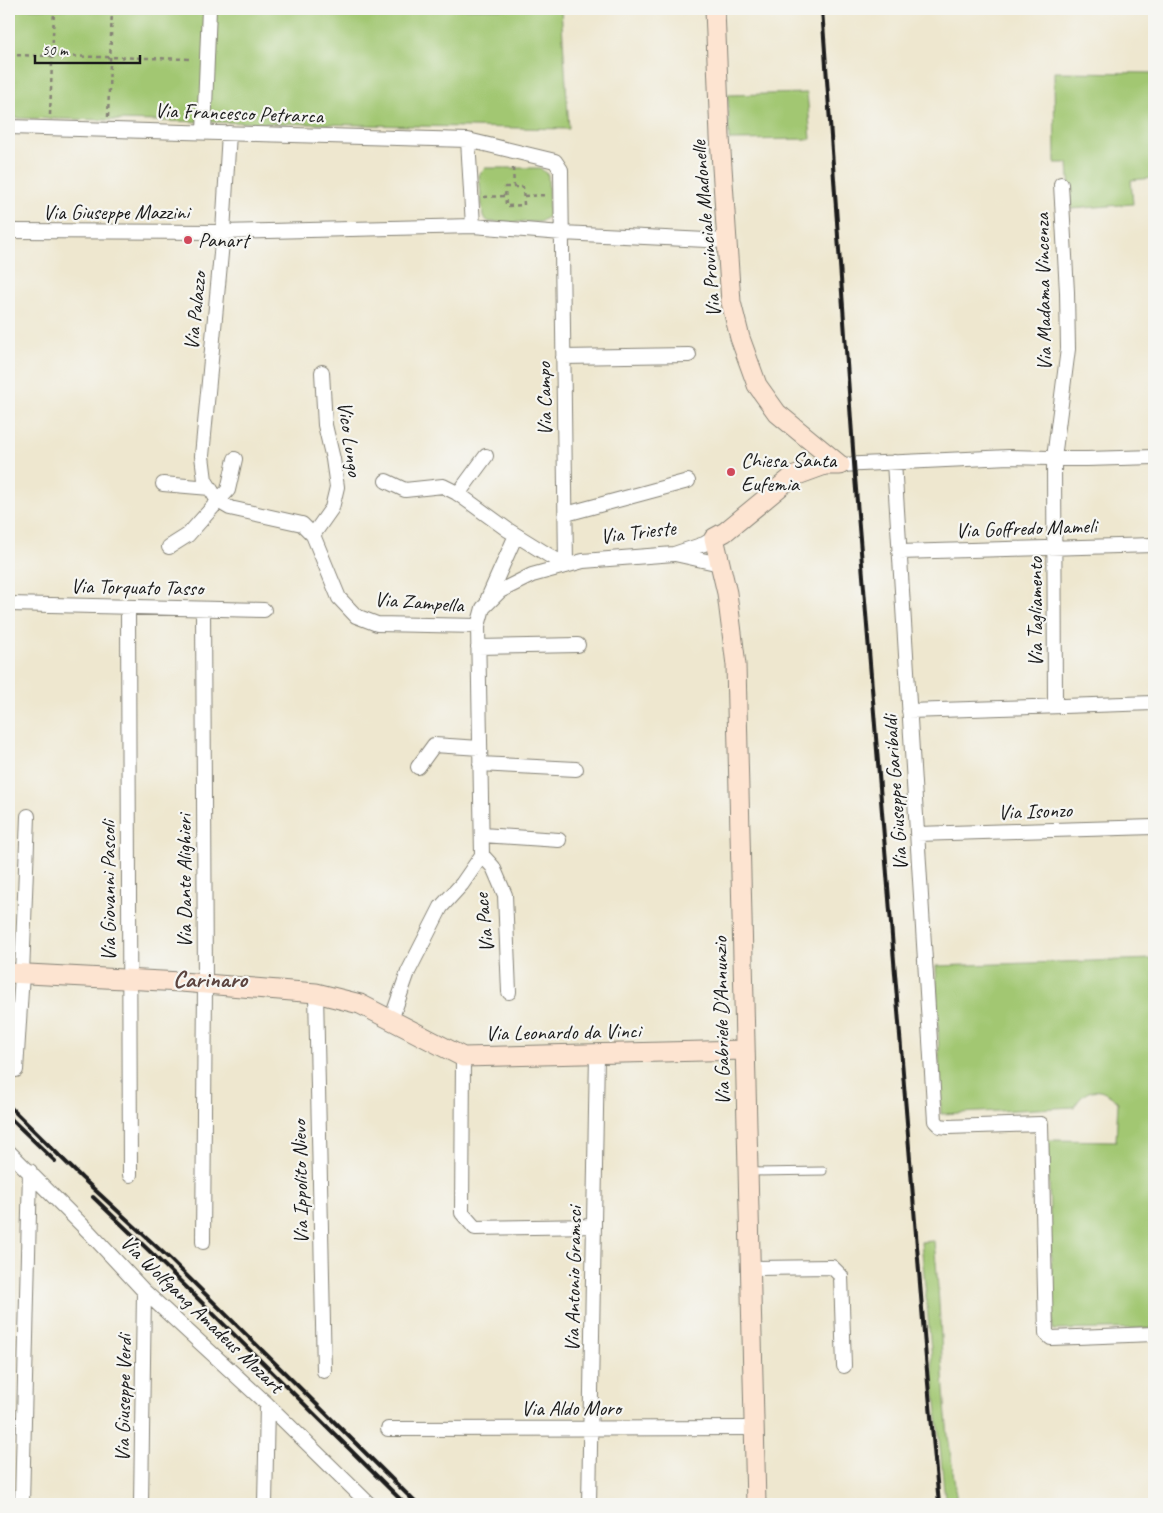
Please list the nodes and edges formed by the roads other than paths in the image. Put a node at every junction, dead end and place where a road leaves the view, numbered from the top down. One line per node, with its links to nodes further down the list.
1 (209, 9): 4 (street)
2 (715, 9): 12 (street, Via Provinciale Madonelle)
3 (9, 127): 4 (street, Via Francesco Petrarca)
4 (204, 132): 5 (street, Via Francesco Petrarca)
5 (229, 133): 6 (street, Via Francesco Petrarca); 10 (street, Via Palazzo)
6 (468, 140): 8 (street); 11 (street, Via Francesco Petrarca)
7 (1061, 184): 18 (street, Via Madama Vincenza)
8 (473, 226): 10 (street, Via Giuseppe Mazzini); 11 (street, Via Giuseppe Mazzini)
9 (9, 231): 10 (street, Via Giuseppe Mazzini)
10 (223, 232): 25 (street, Via Palazzo)
11 (562, 233): 12 (street, Via Giuseppe Mazzini); 14 (street, Via Campo)
12 (727, 241): 21 (street, Via Provinciale Madonelle)
13 (689, 355): 14 (street)
14 (563, 357): 27 (street, Via Campo)
15 (322, 372): 29 (street, Vico Lungo)
16 (486, 456): 26 (street)
17 (1154, 457): 18 (street)
18 (1054, 458): 20 (street); 33 (street, Via Tagliamento)
19 (235, 460): 25 (street)
20 (894, 462): 21 (street); 34 (street, Via Giuseppe Garibaldi)
21 (840, 465): 30 (street, Via Trieste)
22 (386, 481): 26 (street)
23 (688, 481): 27 (street)
24 (163, 484): 25 (street)
25 (213, 493): 29 (street); 32 (street)
26 (458, 494): 28 (street)
27 (566, 514): 37 (street, Via Campo)
28 (516, 535): 37 (street); 40 (street)
29 (314, 536): 43 (street, Via Zampella)
30 (714, 538): 35 (street, Via Trieste); 36 (street, Via Gabriele D'Annunzio)
31 (1154, 545): 33 (street, Via Goffredo Mameli)
32 (169, 547)
33 (1054, 548): 34 (street, Via Goffredo Mameli); 47 (street, Via Tagliamento)
34 (899, 552): 48 (street, Via Giuseppe Garibaldi)
35 (674, 554): 36 (street); 37 (street, Via Trieste)
36 (720, 564): 65 (street, Via Gabriele D'Annunzio)
37 (566, 566): 40 (street, Via Trieste)
38 (9, 604): 39 (street, Via Torquato Tasso)
39 (128, 607): 41 (street, Via Torquato Tasso); 60 (street, Via Giovanni Pascoli)
40 (483, 608): 43 (street)
41 (203, 609): 42 (street, Via Torquato Tasso); 61 (street, Via Dante Alighieri)
42 (264, 610)
43 (478, 626): 45 (street)
44 (578, 645): 45 (street)
45 (478, 647): 49 (street)
46 (1154, 703): 47 (street)
47 (1055, 706): 48 (street)
48 (909, 711): 55 (street, Via Giuseppe Garibaldi)
49 (480, 748): 50 (street); 51 (street)
50 (480, 764): 52 (street); 56 (street)
51 (418, 767)
52 (576, 769)
53 (28, 816): 59 (street)
54 (1154, 827): 55 (street, Via Isonzo)
55 (917, 834): 78 (street, Via Giuseppe Garibaldi)
56 (482, 835): 57 (street); 58 (street)
57 (559, 840)
58 (482, 855): 62 (street, Via Pace); 64 (street)
59 (16, 974): 60 (street, Via Leonardo da Vinci); 68 (street)
60 (128, 980): 61 (street, Via Leonardo da Vinci); 73 (street, Via Giovanni Pascoli)
61 (204, 984): 63 (street, Via Leonardo da Vinci); 75 (street, Via Dante Alighieri)
62 (509, 992)
63 (316, 993): 64 (street, Via Leonardo da Vinci); 80 (street, Via Ippolito Nievo)
64 (391, 1020): 67 (street, Via Leonardo da Vinci)
65 (744, 1050): 66 (street, Via Leonardo da Vinci); 72 (street, Via Gabriele D'Annunzio)
66 (597, 1054): 67 (street, Via Leonardo da Vinci); 74 (street, Via Antonio Gramsci)
67 (462, 1057): 74 (street)
68 (16, 1070)
69 (9, 1152): 70 (street, Via Wolfgang Amadeus Mozart)
70 (30, 1171): 77 (street, Via Wolfgang Amadeus Mozart); 85 (street)
71 (823, 1171): 72 (lane)
72 (747, 1172): 76 (street, Via Gabriele D'Annunzio)
73 (130, 1175)
74 (594, 1226): 82 (street, Via Antonio Gramsci)
75 (203, 1242)
76 (750, 1268): 79 (street); 83 (street, Via Gabriele D'Annunzio)
77 (144, 1291): 81 (street, Via Wolfgang Amadeus Mozart); 86 (street, Via Giuseppe Verdi)
78 (1154, 1334)
79 (844, 1366)
80 (324, 1371)
81 (266, 1404): 87 (street); 88 (street, Via Wolfgang Amadeus Mozart)
82 (590, 1428): 83 (street, Via Aldo Moro); 84 (street, Via Aldo Moro); 89 (street, Via Antonio Gramsci)
83 (754, 1428): 90 (street, Via Gabriele D'Annunzio)
84 (388, 1429)
85 (22, 1504)
86 (141, 1504)
87 (264, 1504)
88 (368, 1504)
89 (589, 1504)
90 (756, 1504)

